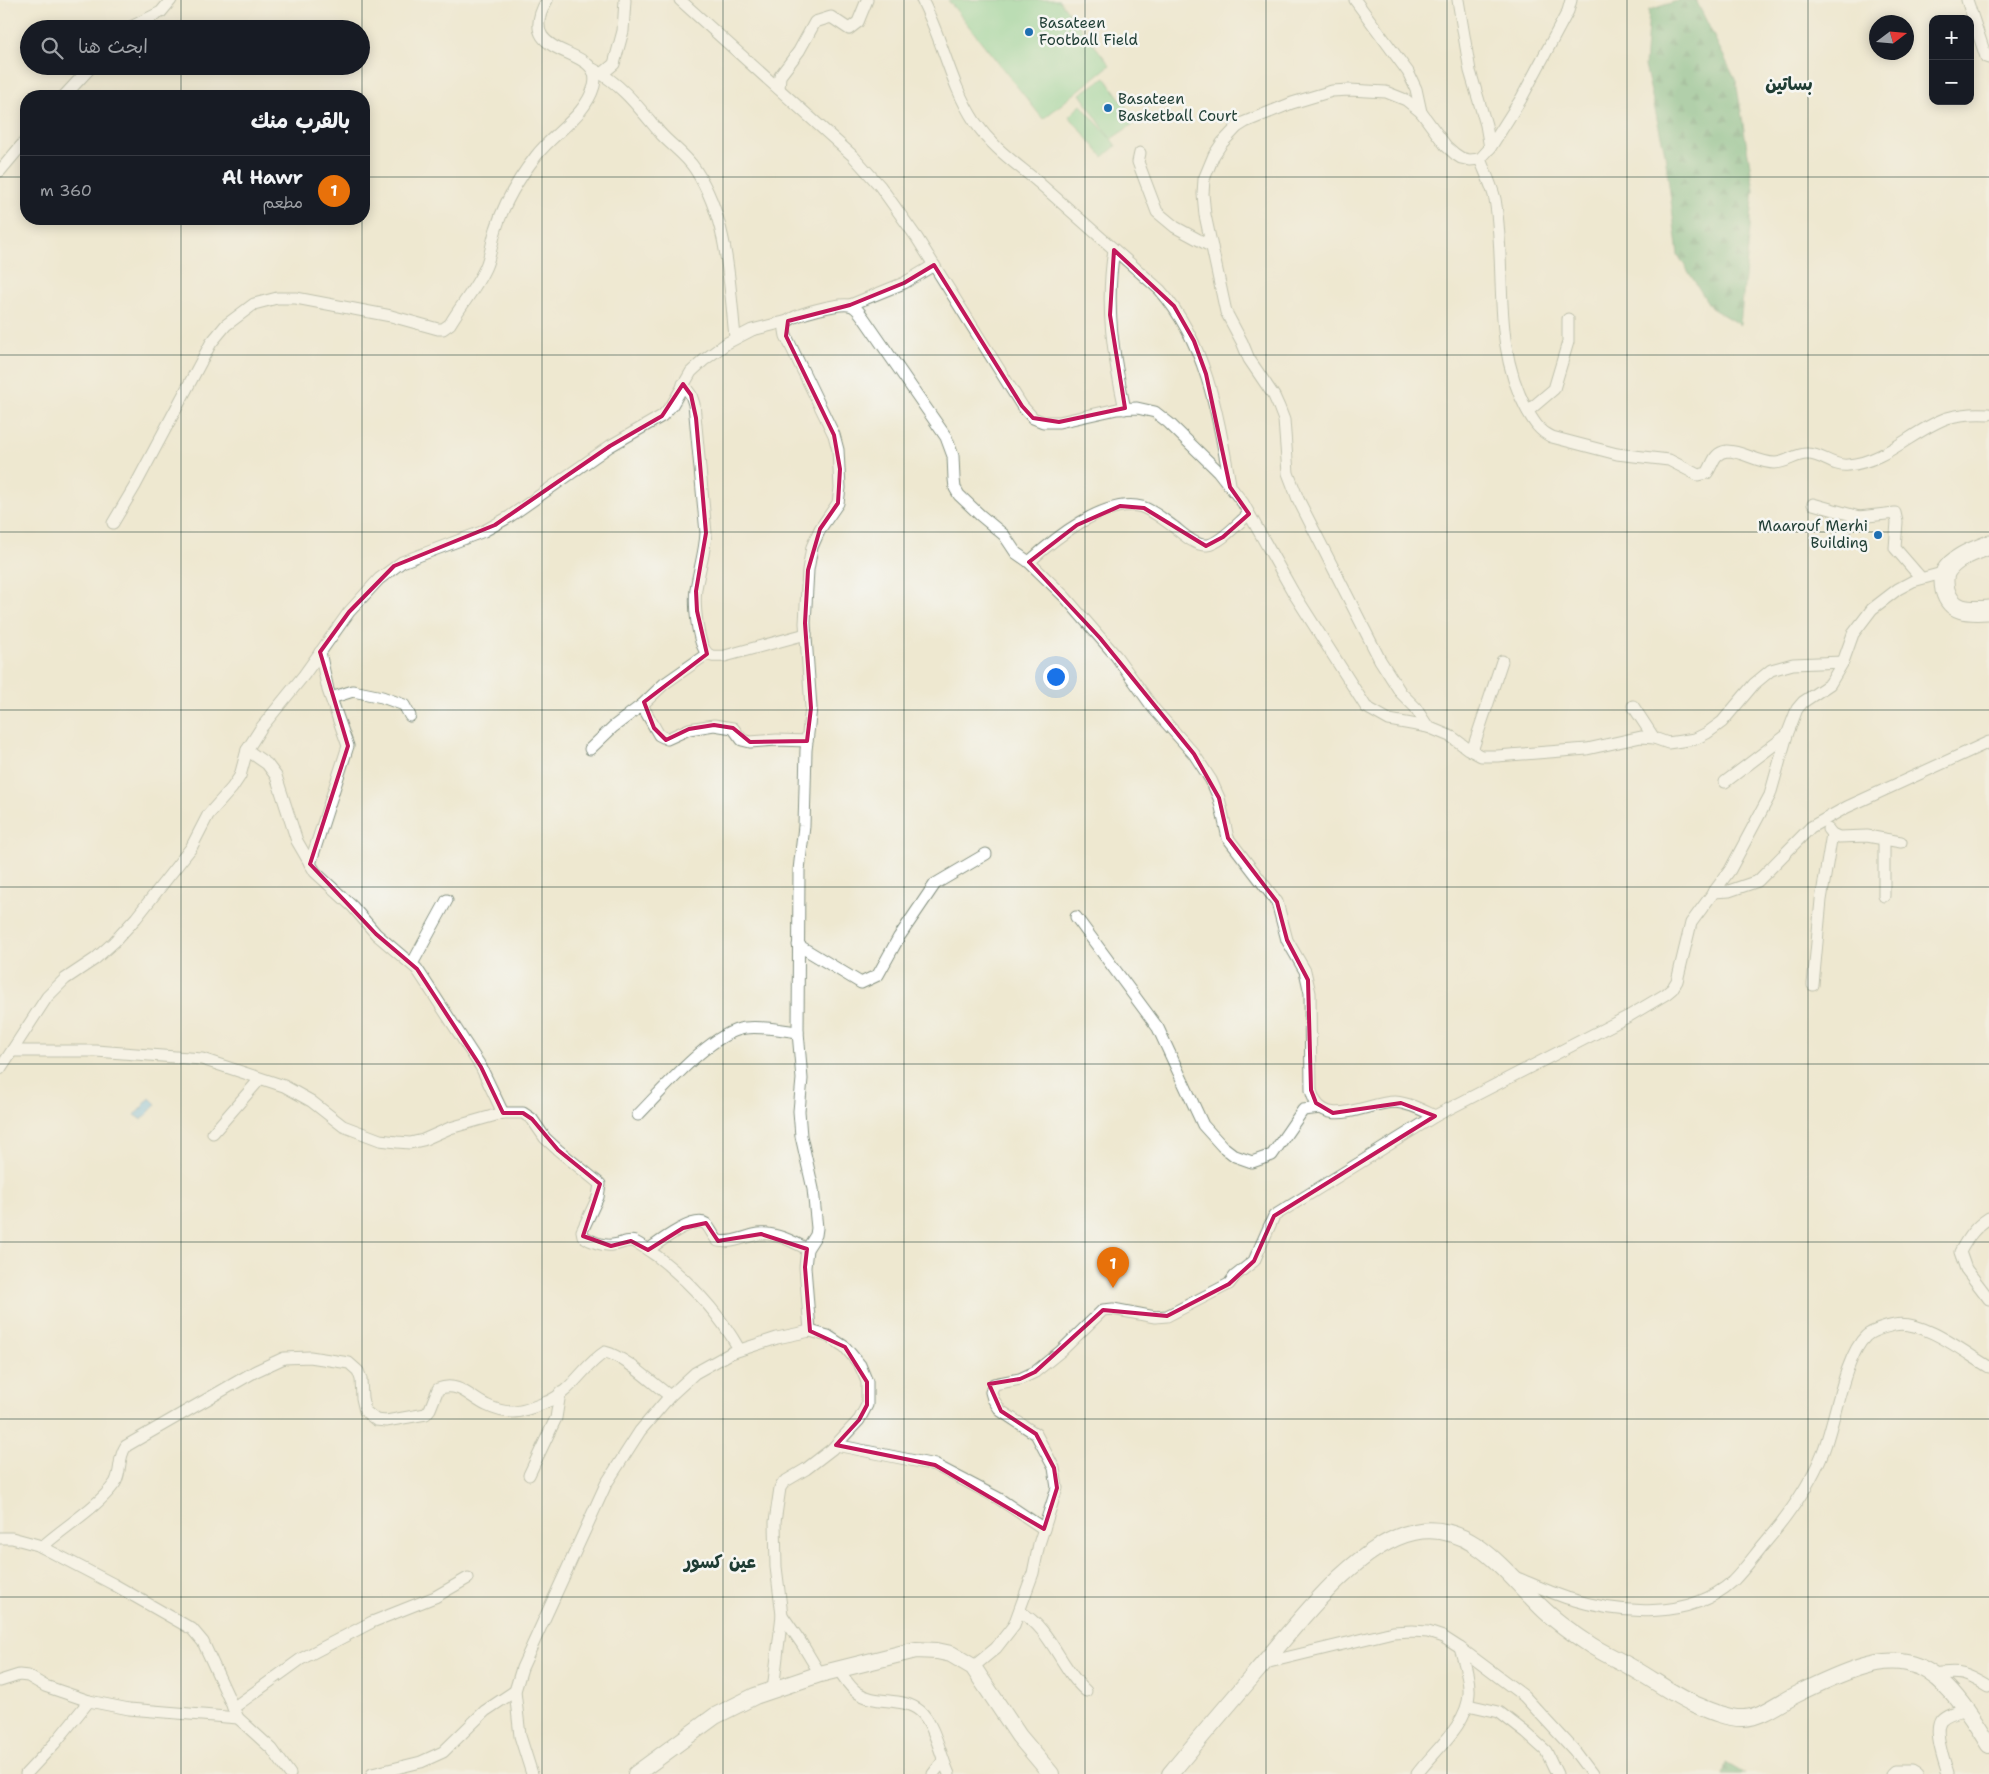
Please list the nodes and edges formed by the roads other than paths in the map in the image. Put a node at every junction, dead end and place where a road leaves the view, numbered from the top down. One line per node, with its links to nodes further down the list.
1 (171, 0): 11 (street)
2 (547, 0): 13 (street)
3 (625, 0): 13 (street)
4 (680, 0): 15 (street)
5 (867, 0): 15 (street)
6 (922, 0): 24 (street)
7 (1355, 0): 17 (street)
8 (1458, 0): 19 (street)
9 (1571, 0): 19 (street)
10 (1967, 0): 12 (street)
11 (145, 20)
12 (1989, 58)
13 (598, 72): 29 (street); 38 (street)
14 (84, 75): 16 (street)
15 (779, 89): 25 (street)
16 (70, 90)
17 (1421, 112): 21 (street); 23 (street)
18 (20, 147): 22 (street)
19 (1490, 148): 21 (street)
20 (1140, 153): 23 (street)
21 (1480, 159): 32 (street)
22 (0, 171)
23 (1212, 247): 54 (street)
24 (1114, 250): 31 (street); 34 (street)
25 (934, 265): 26 (street); 31 (street)
26 (850, 305): 28 (street); 41 (street)
27 (1568, 319): 32 (street)
28 (788, 321): 29 (street); 45 (street)
29 (735, 337): 30 (street)
30 (683, 384): 46 (street); 47 (street)
31 (1125, 409): 34 (street)
32 (1528, 411): 33 (street)
33 (1989, 414)
34 (1230, 487): 36 (street)
35 (1813, 504): 37 (street)
36 (1249, 514): 41 (street); 54 (street)
37 (1860, 517): 39 (street); 43 (street)
38 (113, 523)
39 (1839, 534)
40 (1989, 545): 42 (main road)
41 (1029, 562): 80 (street)
42 (1946, 572): 43 (street); 44 (main road)
43 (1921, 578): 49 (street)
44 (1989, 610)
45 (806, 634): 47 (street); 57 (street)
46 (320, 652): 50 (street); 60 (street)
47 (707, 654): 51 (street)
48 (1502, 661): 61 (street)
49 (1843, 662): 55 (street); 56 (street)
50 (331, 698): 53 (street); 68 (street)
51 (642, 705): 57 (street); 59 (street)
52 (1633, 706): 56 (street)
53 (410, 716)
54 (1428, 727): 61 (street)
55 (1787, 735): 62 (street); 69 (street)
56 (1654, 738): 61 (street)
57 (807, 741): 73 (street)
58 (1989, 742): 63 (street)
59 (590, 749)
60 (247, 750): 68 (street); 77 (street)
61 (1472, 751)
62 (1725, 782)
63 (1824, 821): 64 (street); 69 (street)
64 (1832, 834): 65 (street); 75 (street)
65 (1884, 839): 66 (street); 70 (street)
66 (1901, 842)
67 (986, 854): 73 (street)
68 (310, 864): 74 (street)
69 (1713, 892): 83 (street)
70 (1884, 896)
71 (447, 900): 74 (street)
72 (1076, 917): 80 (street)
73 (798, 944): 76 (street)
74 (412, 964): 81 (street)
75 (1814, 985)
76 (798, 1032): 82 (street); 86 (street)
77 (13, 1050): 78 (street); 79 (street)
78 (0, 1069)
79 (260, 1078): 81 (street); 84 (street)
80 (1321, 1108): 83 (street)
81 (503, 1113): 87 (street)
82 (638, 1114)
83 (1435, 1116): 96 (street)
84 (213, 1133)
85 (1989, 1218): 88 (street)
86 (807, 1249): 87 (street); 89 (street)
87 (648, 1250): 90 (street)
88 (1989, 1298)
89 (810, 1331): 90 (street); 94 (street)
90 (739, 1350): 93 (street)
91 (1989, 1367): 99 (street)
92 (560, 1394): 93 (street); 95 (street); 98 (street)
93 (670, 1396): 112 (street)
94 (836, 1445): 96 (street); 102 (street)
95 (529, 1475)
96 (1044, 1529): 101 (street)
97 (0, 1538): 98 (street)
98 (42, 1547): 117 (street)
99 (1513, 1577): 104 (main road); 108 (main road)
100 (468, 1578): 117 (street)
101 (1020, 1612): 105 (street); 113 (street)
102 (782, 1615): 107 (street); 111 (street)
103 (1460, 1648): 104 (street); 115 (street); 131 (street)
104 (1265, 1663): 128 (main road)
105 (973, 1667): 106 (main road); 127 (main road)
106 (838, 1669): 107 (main road); 119 (street)
107 (820, 1674): 111 (main road)
108 (1934, 1675): 110 (street); 116 (main road)
109 (0, 1681): 114 (street)
110 (1989, 1687)
111 (774, 1690): 124 (main road)
112 (515, 1691): 122 (street); 123 (street)
113 (1086, 1691)
114 (89, 1701): 117 (street); 120 (street)
115 (1468, 1705): 129 (street); 130 (street)
116 (1967, 1709): 118 (main road); 134 (street)
117 (236, 1713): 121 (street)
118 (1989, 1745)
119 (943, 1762): 125 (street); 126 (street)
120 (26, 1774)
121 (290, 1774)
122 (372, 1774)
123 (532, 1774)
124 (636, 1774)
125 (933, 1774)
126 (950, 1774)
127 (1050, 1774)
128 (1170, 1774)
129 (1417, 1774)
130 (1557, 1774)
131 (1592, 1774)
132 (1891, 1774): 133 (street)
133 (1916, 1774)
134 (1948, 1774)

